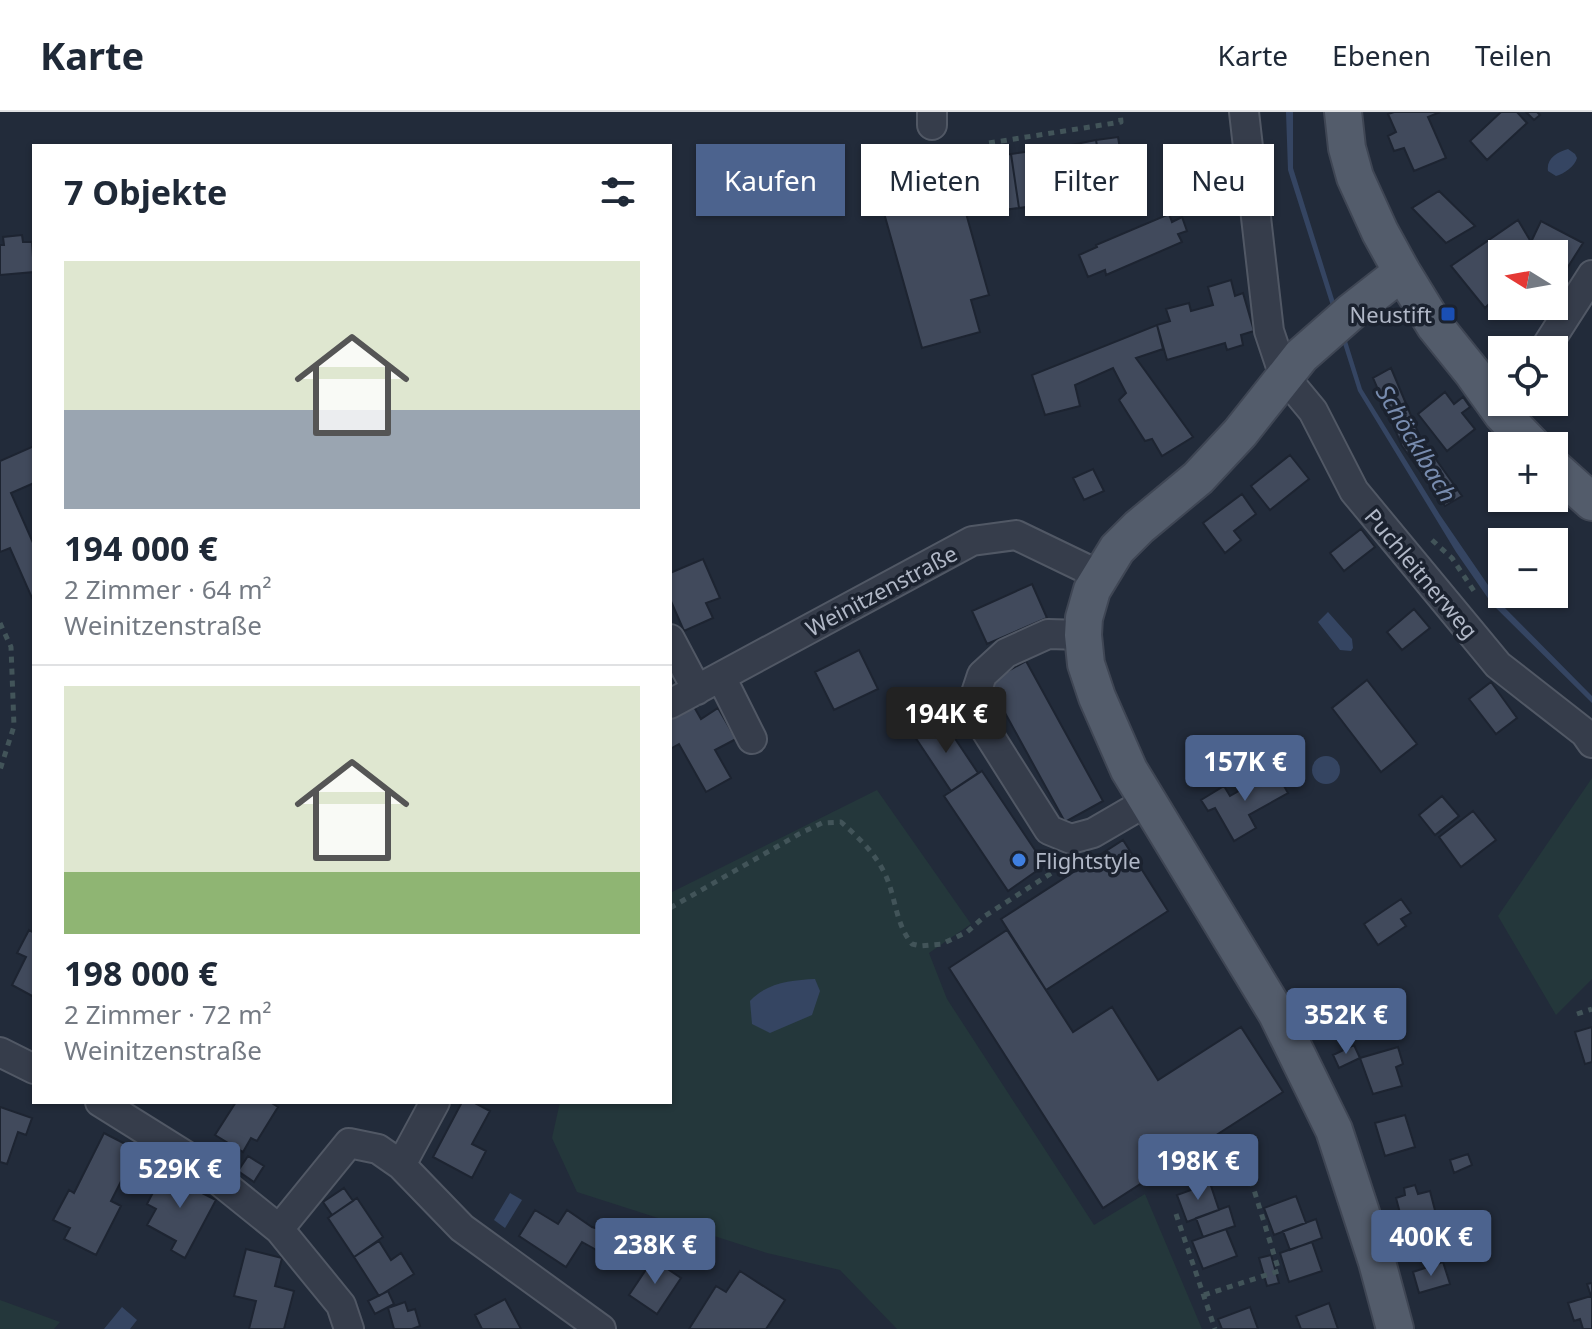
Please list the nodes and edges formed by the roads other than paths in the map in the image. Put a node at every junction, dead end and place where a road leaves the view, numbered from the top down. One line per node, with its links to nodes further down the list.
1 (1244, 112): 6 (street)
2 (1343, 112): 3 (main road)
3 (1402, 272): 6 (main road); 7 (main road)
4 (1592, 275): 5 (street)
5 (1553, 336)
6 (1284, 376): 10 (main road); 16 (street, Puchleitnerweg)
7 (1488, 389)
8 (1568, 481): 9 (main road)
9 (1592, 502)
10 (1099, 575): 11 (main road); 13 (street, Weinitzenstraße)
11 (1083, 635): 17 (main road); 17 (street)
12 (672, 641): 13 (street)
13 (709, 683): 14 (street, Weinitzenstraße); 15 (street)
14 (672, 703)
15 (752, 739)
16 (1592, 743)
17 (1148, 801): 26 (main road)
18 (0, 1052): 19 (street)
19 (32, 1068)
20 (103, 1104): 23 (street)
21 (434, 1104): 22 (street)
22 (401, 1165): 23 (street); 25 (street)
23 (279, 1229): 24 (street)
24 (349, 1329)
25 (601, 1329)
26 (1395, 1329)

